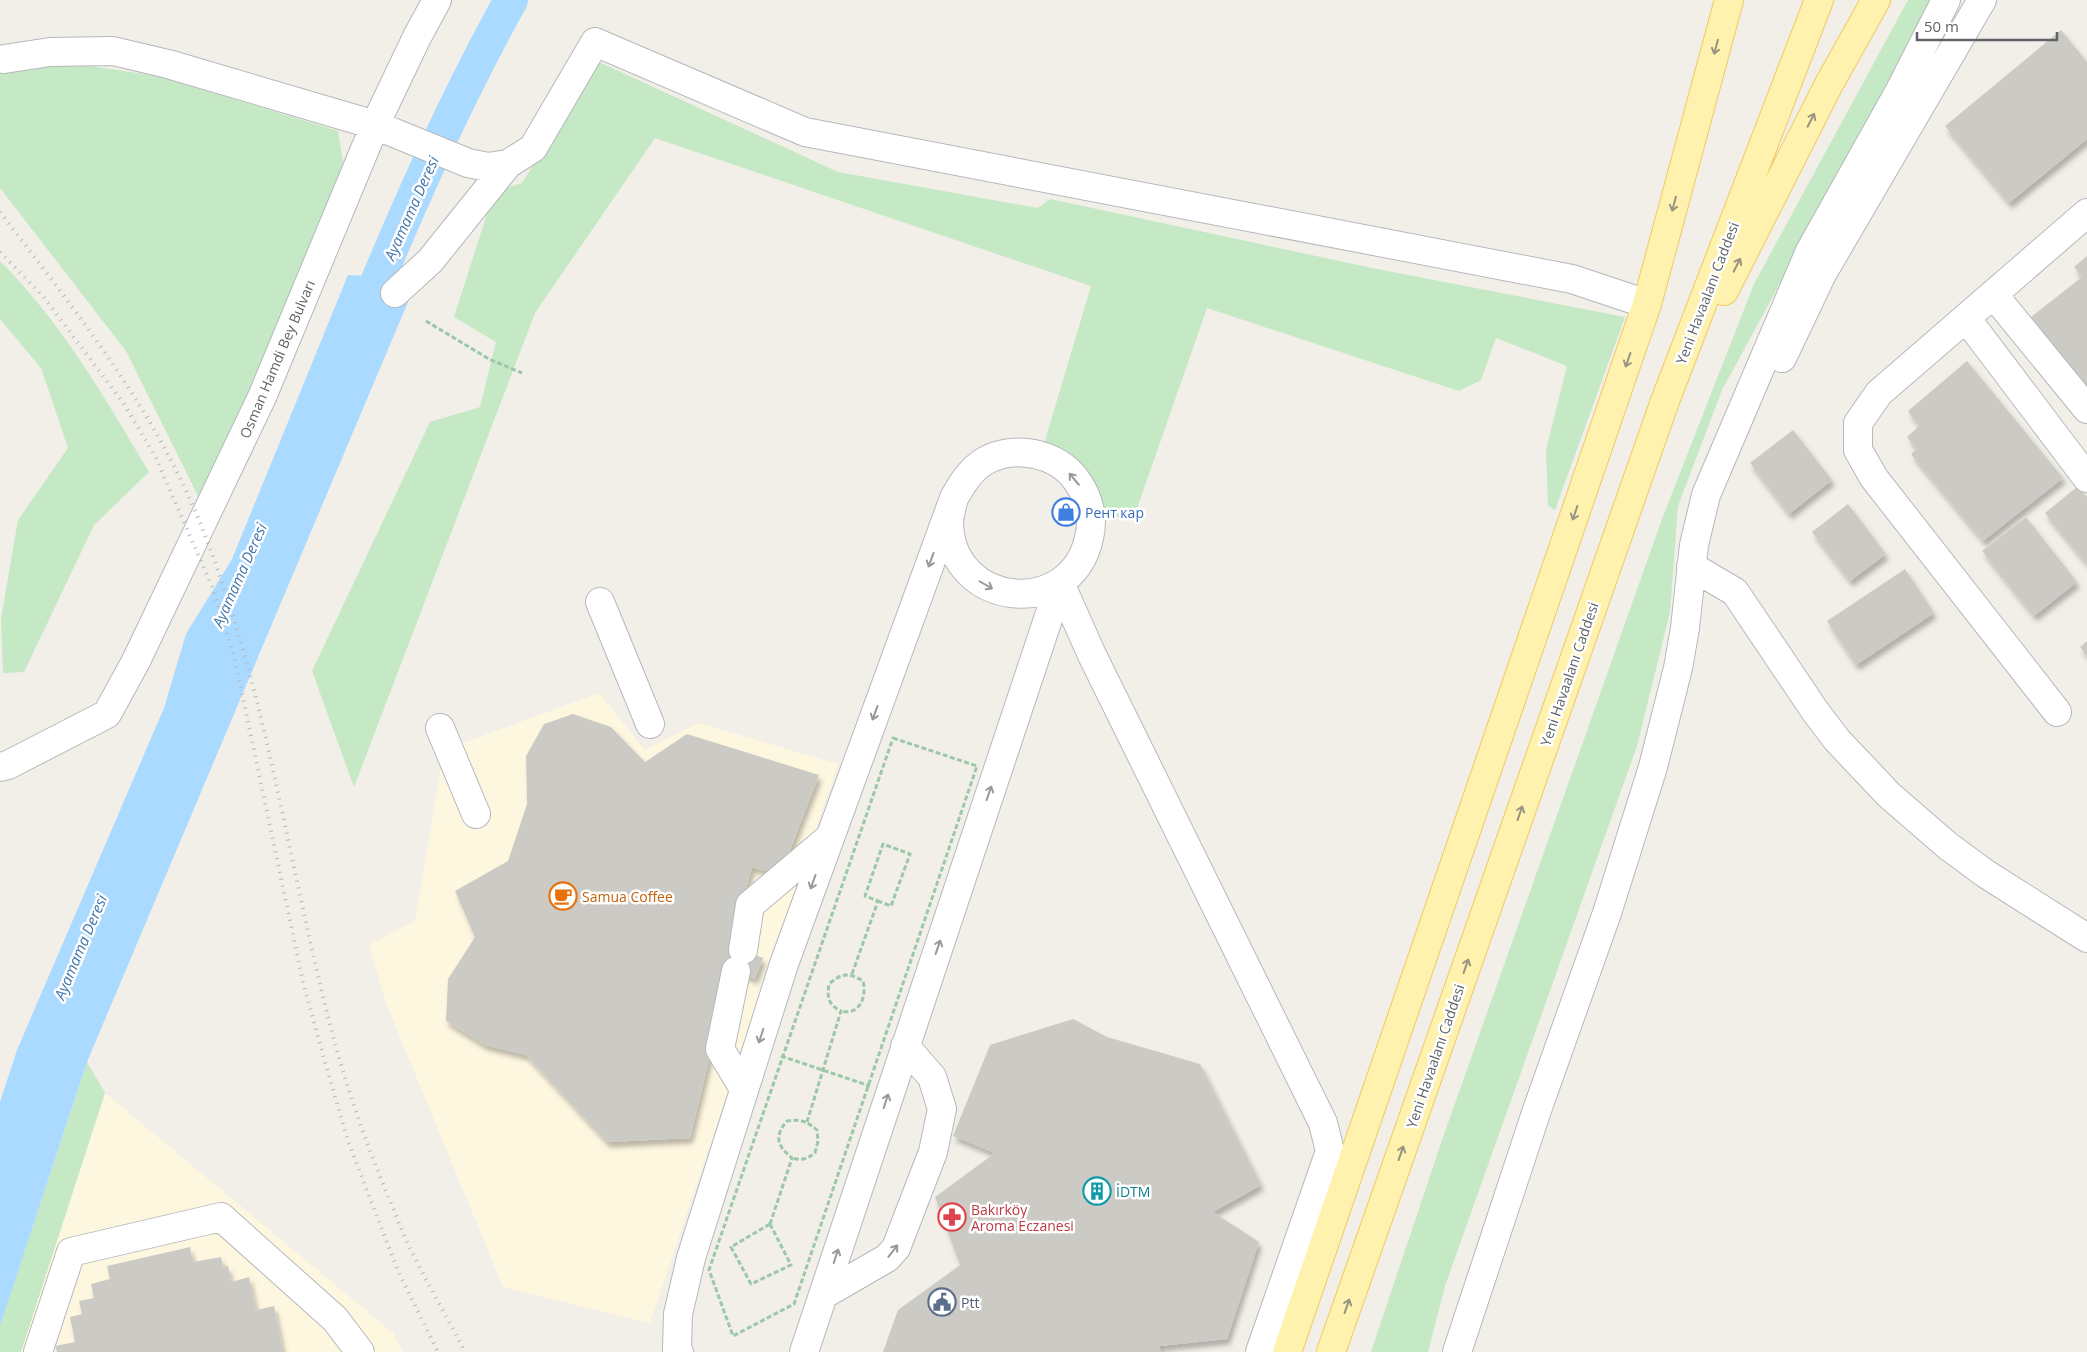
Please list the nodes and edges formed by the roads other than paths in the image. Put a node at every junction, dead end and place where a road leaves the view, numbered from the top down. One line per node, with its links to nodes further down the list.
1 (437, 0): 8 (street, Osman Hamdi Bey Bulvarı)
2 (1729, 0): 13 (main road, one-way to 13)
3 (1819, 0): 15 (main road, Yeni Havaalanı Caddesi)
4 (1876, 0): 15 (main road, one-way to 4)
5 (1946, 0): 19 (street)
6 (1982, 0): 19 (street)
7 (4, 59): 8 (street)
8 (384, 128): 9 (street); 26 (street, Osman Hamdi Bey Bulvarı)
9 (508, 164): 11 (street); 13 (street)
10 (2087, 213): 12 (street)
11 (395, 293)
12 (1992, 294): 14 (street); 16 (street)
13 (1647, 304): 38 (main road, one-way to 38)
14 (1966, 318): 17 (street); 23 (street)
15 (1665, 401): 39 (main road, Yeni Havaalanı Caddesi, one-way to 15)
16 (2087, 409)
17 (2087, 478)
18 (954, 498): 21 (street, one-way to 21); 21 (street, one-way to 18); 28 (street, one-way to 28)
19 (1698, 520): 20 (street)
20 (1691, 566): 29 (street); 40 (street)
21 (1060, 583): 30 (street, one-way to 21); 37 (street)
22 (600, 602): 24 (street)
23 (2057, 712)
24 (650, 724)
25 (440, 728): 27 (street)
26 (0, 767)
27 (476, 814)
28 (829, 838): 31 (street, one-way to 31); 31 (street)
29 (2087, 938)
30 (905, 1046): 32 (street, one-way to 30); 32 (street, one-way to 30)
31 (744, 1089): 35 (street)
32 (823, 1295): 36 (street)
33 (38, 1352): 34 (street)
34 (360, 1352)
35 (679, 1352)
36 (804, 1352)
37 (1260, 1352)
38 (1287, 1352)
39 (1331, 1352)
40 (1457, 1352)

